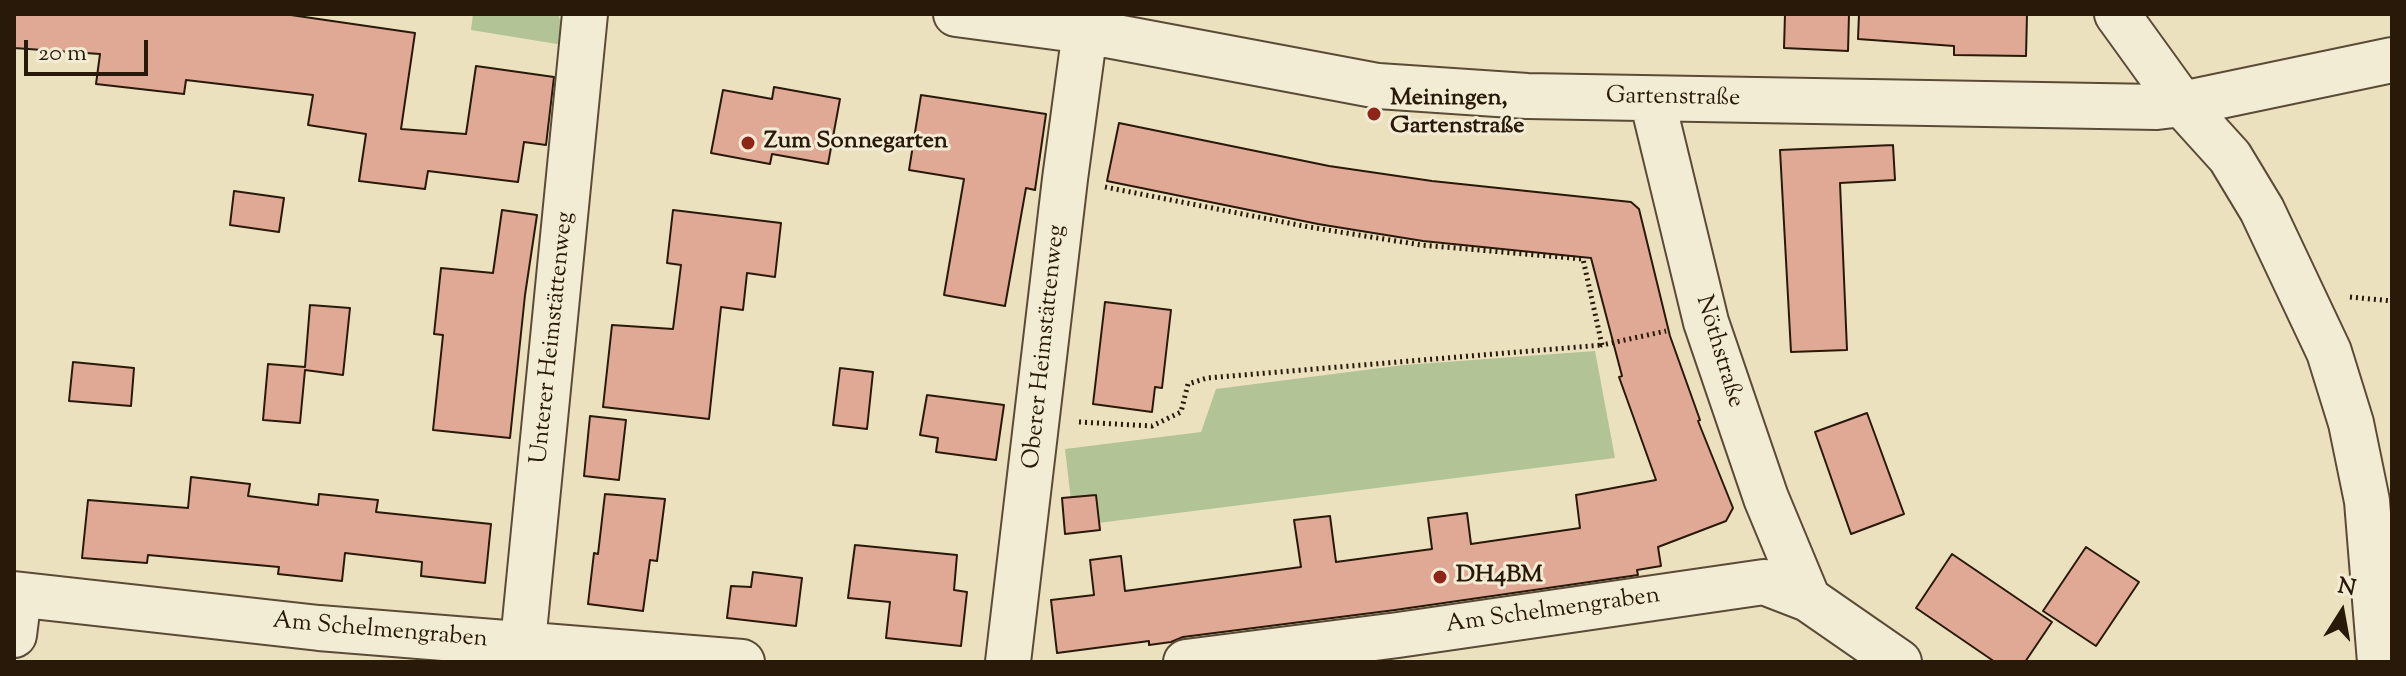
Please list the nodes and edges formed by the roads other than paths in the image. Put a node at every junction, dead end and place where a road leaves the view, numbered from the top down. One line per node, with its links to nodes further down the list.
1 (585, 14): 10 (street, Unterer Heimstättenweg)
2 (956, 14): 4 (street, Gartenstraße)
3 (2117, 14): 7 (street)
4 (1077, 25): 6 (street, Gartenstraße); 12 (street, Oberer Heimstättenweg)
5 (2392, 60): 7 (street, Gartenstraße)
6 (1652, 99): 7 (street, Gartenstraße); 8 (street, Nöthstraße)
7 (2182, 104): 15 (street)
8 (1808, 599): 13 (street, Am Schelmengraben); 14 (street, Am Schelmengraben)
9 (16, 608): 10 (street, Am Schelmengraben)
10 (523, 652): 11 (street, Am Schelmengraben)
11 (742, 662)
12 (1008, 662)
13 (1186, 662)
14 (1899, 662)
15 (2380, 662)

